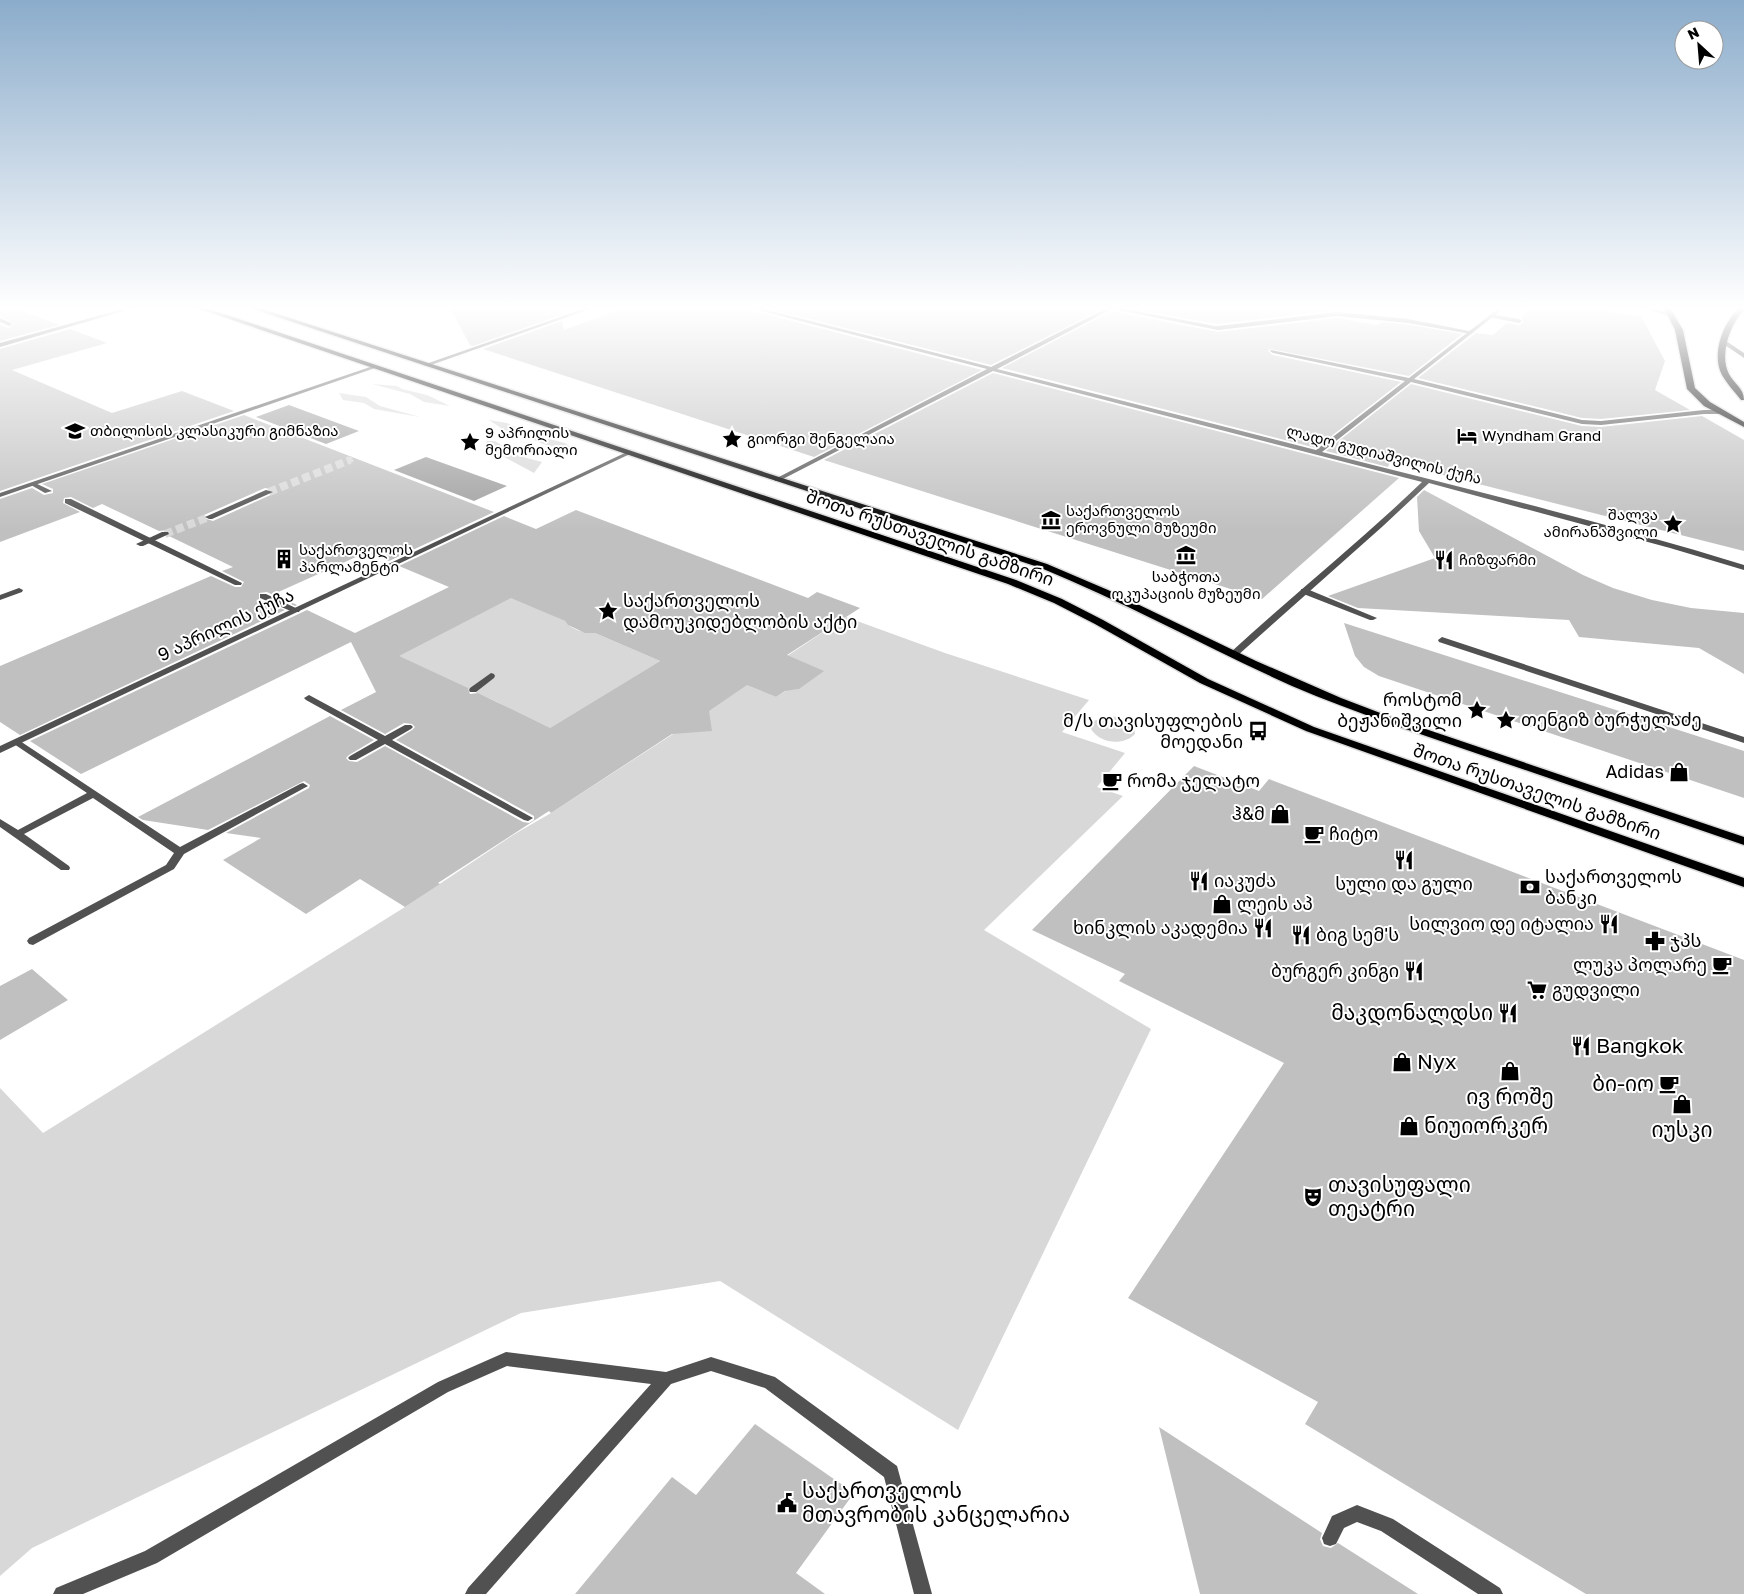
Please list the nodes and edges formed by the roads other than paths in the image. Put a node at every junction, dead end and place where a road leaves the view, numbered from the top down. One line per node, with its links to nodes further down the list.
1 (330, 382): 17 (street)
2 (420, 382): 14 (main road, შოთა რუსთაველის გამზირი)
3 (479, 382): 15 (main road, შოთა რუსთაველის გამზირი)
4 (966, 382): 15 (street)
5 (1043, 382): 13 (street, ლადო გუდიაშვილის ქუჩა)
6 (1406, 382): 13 (street)
7 (1419, 382): 11 (street)
8 (1689, 382): 11 (main road)
9 (1732, 382): 10 (main road)
10 (1744, 398)
11 (1719, 412): 12 (main road)
12 (1744, 425)
13 (1318, 452): 16 (street, ლადო გუდიაშვილის ქუჩა)
14 (629, 453): 32 (street, 9 აპრილის ქუჩა); 53 (main road, შოთა რუსთაველის გამზირი)
15 (777, 480): 35 (main road, შოთა რუსთაველის გამზირი)
16 (1428, 480): 26 (street, ლადო გუდიაშვილის ქუჩა); 29 (street)
17 (33, 484): 18 (street); 20 (street)
18 (48, 491)
19 (269, 492): 22 (street)
20 (0, 496)
21 (68, 502): 24 (street)
22 (209, 517)
23 (165, 534): 24 (street)
24 (149, 541): 25 (street); 27 (street)
25 (140, 544)
26 (1744, 568)
27 (238, 583)
28 (19, 590): 31 (street)
29 (1304, 591): 33 (street); 35 (street)
30 (263, 596): 32 (street)
31 (0, 598)
32 (296, 610): 42 (street, 9 აპრილის ქუჩა)
33 (1373, 618)
34 (1442, 640): 41 (street)
35 (1234, 654): 50 (main road, შოთა რუსთაველის გამზირი)
36 (491, 676): 37 (street)
37 (473, 690)
38 (309, 698): 40 (street)
39 (408, 727): 40 (street)
40 (385, 740): 44 (street); 47 (street)
41 (1744, 740)
42 (17, 742): 43 (street, 9 აპრილის ქუჩა); 46 (street)
43 (0, 750)
44 (352, 758)
45 (303, 786): 51 (street)
46 (93, 794): 49 (street); 51 (street)
47 (528, 818)
48 (0, 822): 49 (street)
49 (17, 834): 52 (street)
50 (1744, 841)
51 (180, 852): 54 (street)
52 (65, 868)
53 (1744, 883)
54 (34, 941)
55 (666, 1379): 57 (street); 58 (street); 59 (street)
56 (1330, 1538): 60 (street)
57 (62, 1594)
58 (474, 1594)
59 (923, 1594)
60 (1494, 1594)

